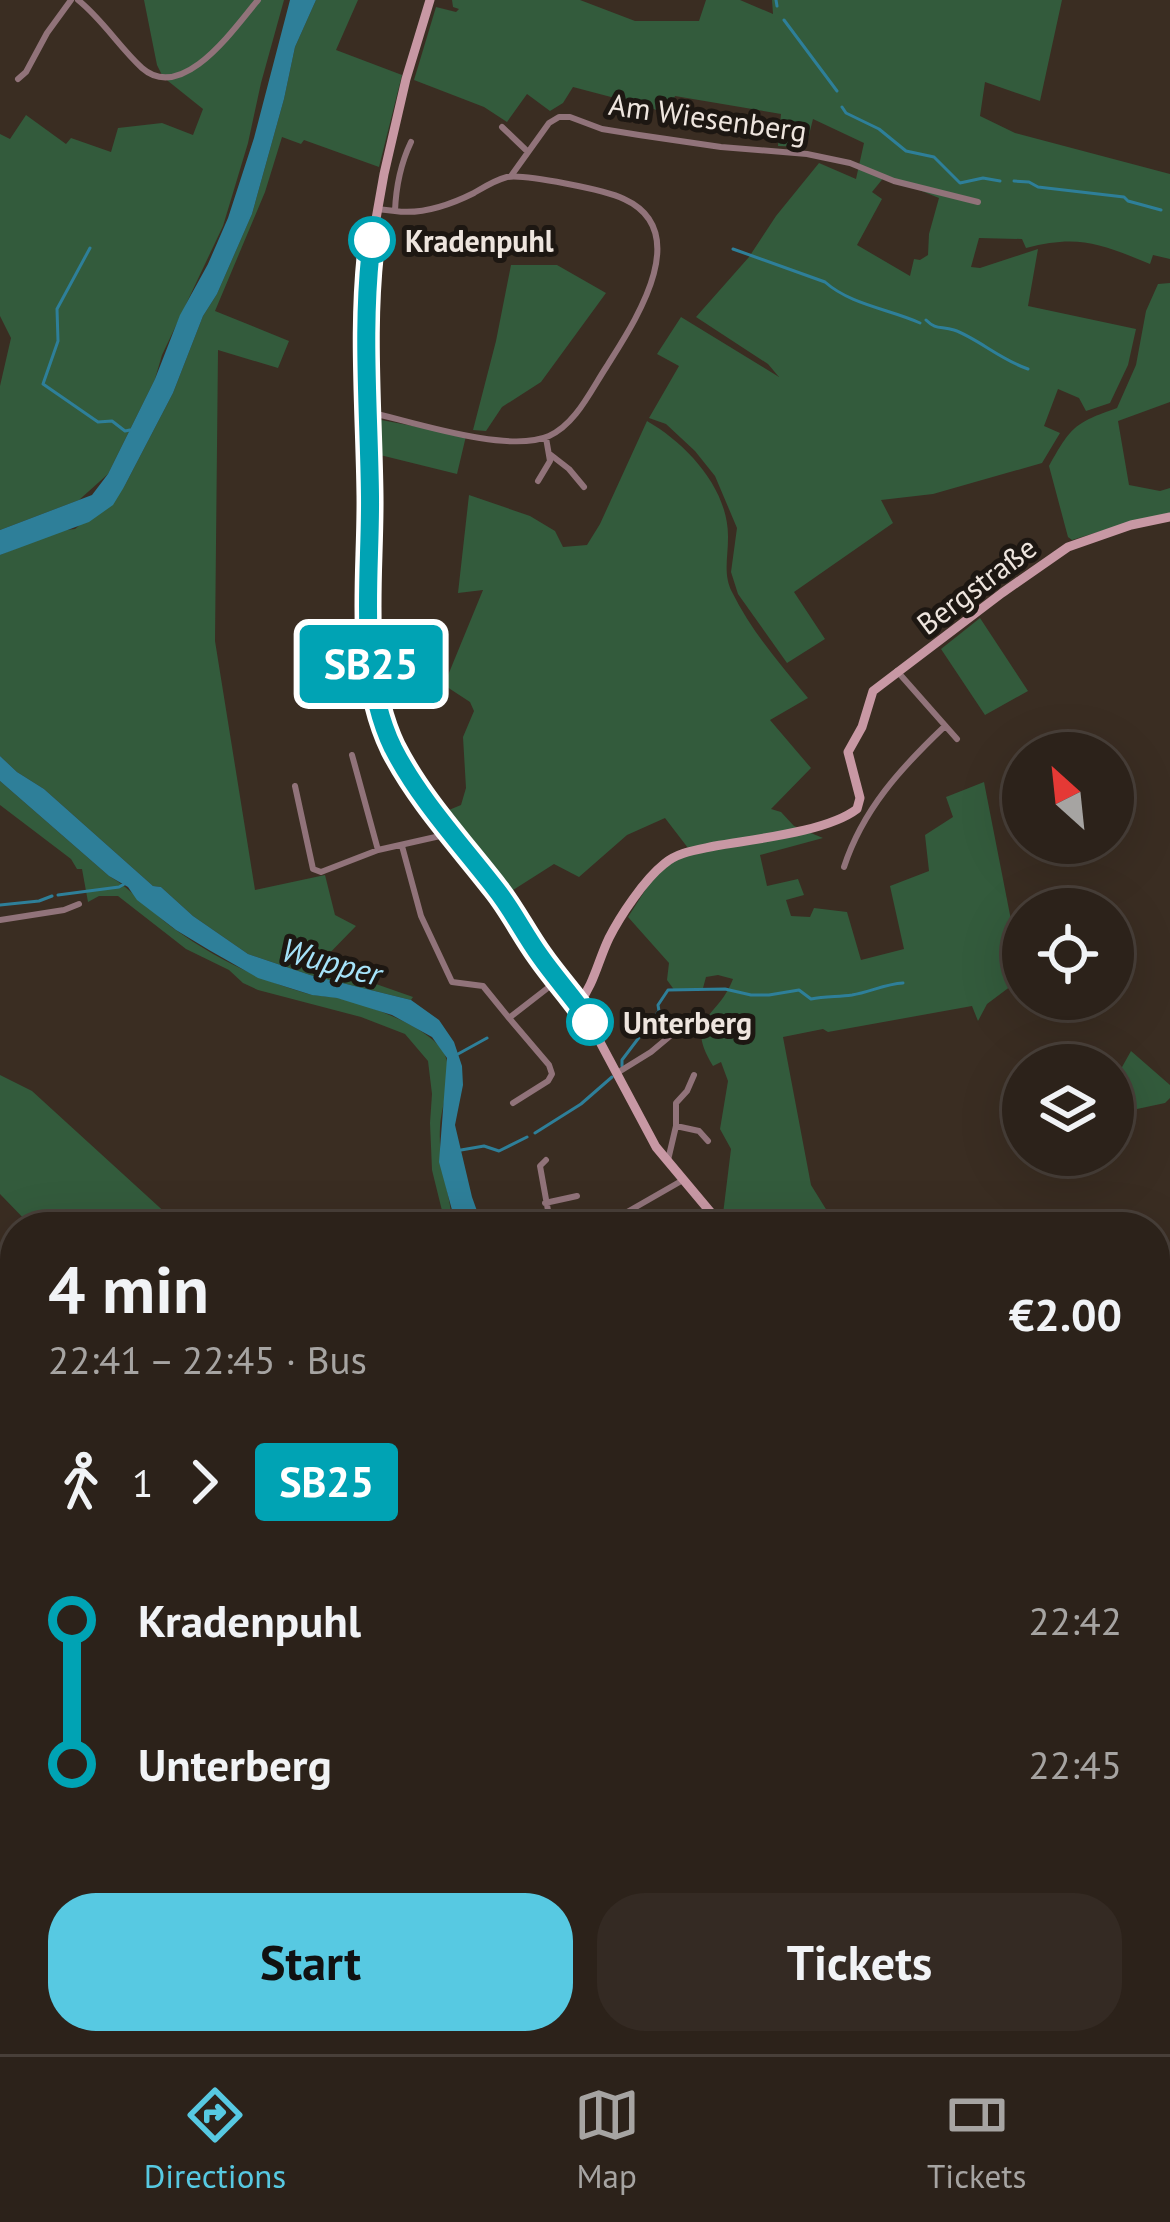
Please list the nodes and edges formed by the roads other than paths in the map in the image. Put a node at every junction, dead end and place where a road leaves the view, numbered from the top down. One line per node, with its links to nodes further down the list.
1 (74, 0): 2 (street); 4 (street)
2 (258, 0)
3 (430, 0): 10 (main road)
4 (18, 79)
5 (502, 127): 7 (street)
6 (411, 142): 11 (street)
7 (527, 151): 8 (street, Am Wiesenberg); 9 (street, Am Wiesenberg)
8 (512, 176): 11 (street); 13 (street)
9 (978, 202)
10 (377, 209): 11 (street); 12 (main road)
11 (394, 212)
12 (369, 412): 13 (street); 23 (main road)
13 (546, 438): 14 (street)
14 (550, 454): 15 (street); 16 (street)
15 (538, 481)
16 (584, 487)
17 (1170, 517): 18 (main road, Bergstraße)
18 (897, 671): 19 (street); 30 (main road, Bergstraße)
19 (944, 727): 20 (street); 26 (street)
20 (956, 739)
21 (352, 755): 25 (street)
22 (295, 786): 25 (street)
23 (449, 830): 24 (street); 29 (main road)
24 (402, 846): 25 (street); 32 (street)
25 (378, 850)
26 (844, 867)
27 (79, 904): 28 (street)
28 (0, 920)
29 (558, 980): 30 (main road); 32 (street)
30 (578, 1005): 33 (main road)
31 (694, 1016): 33 (street)
32 (509, 1018): 35 (street)
33 (617, 1073): 39 (main road)
34 (694, 1076): 36 (street)
35 (513, 1103)
36 (676, 1126): 37 (street); 39 (street)
37 (707, 1141)
38 (546, 1160): 42 (street)
39 (667, 1161): 40 (main road)
40 (682, 1180): 44 (street); 45 (main road)
41 (577, 1196): 42 (street)
42 (545, 1203): 43 (street)
43 (547, 1212)
44 (628, 1212)
45 (710, 1212)

